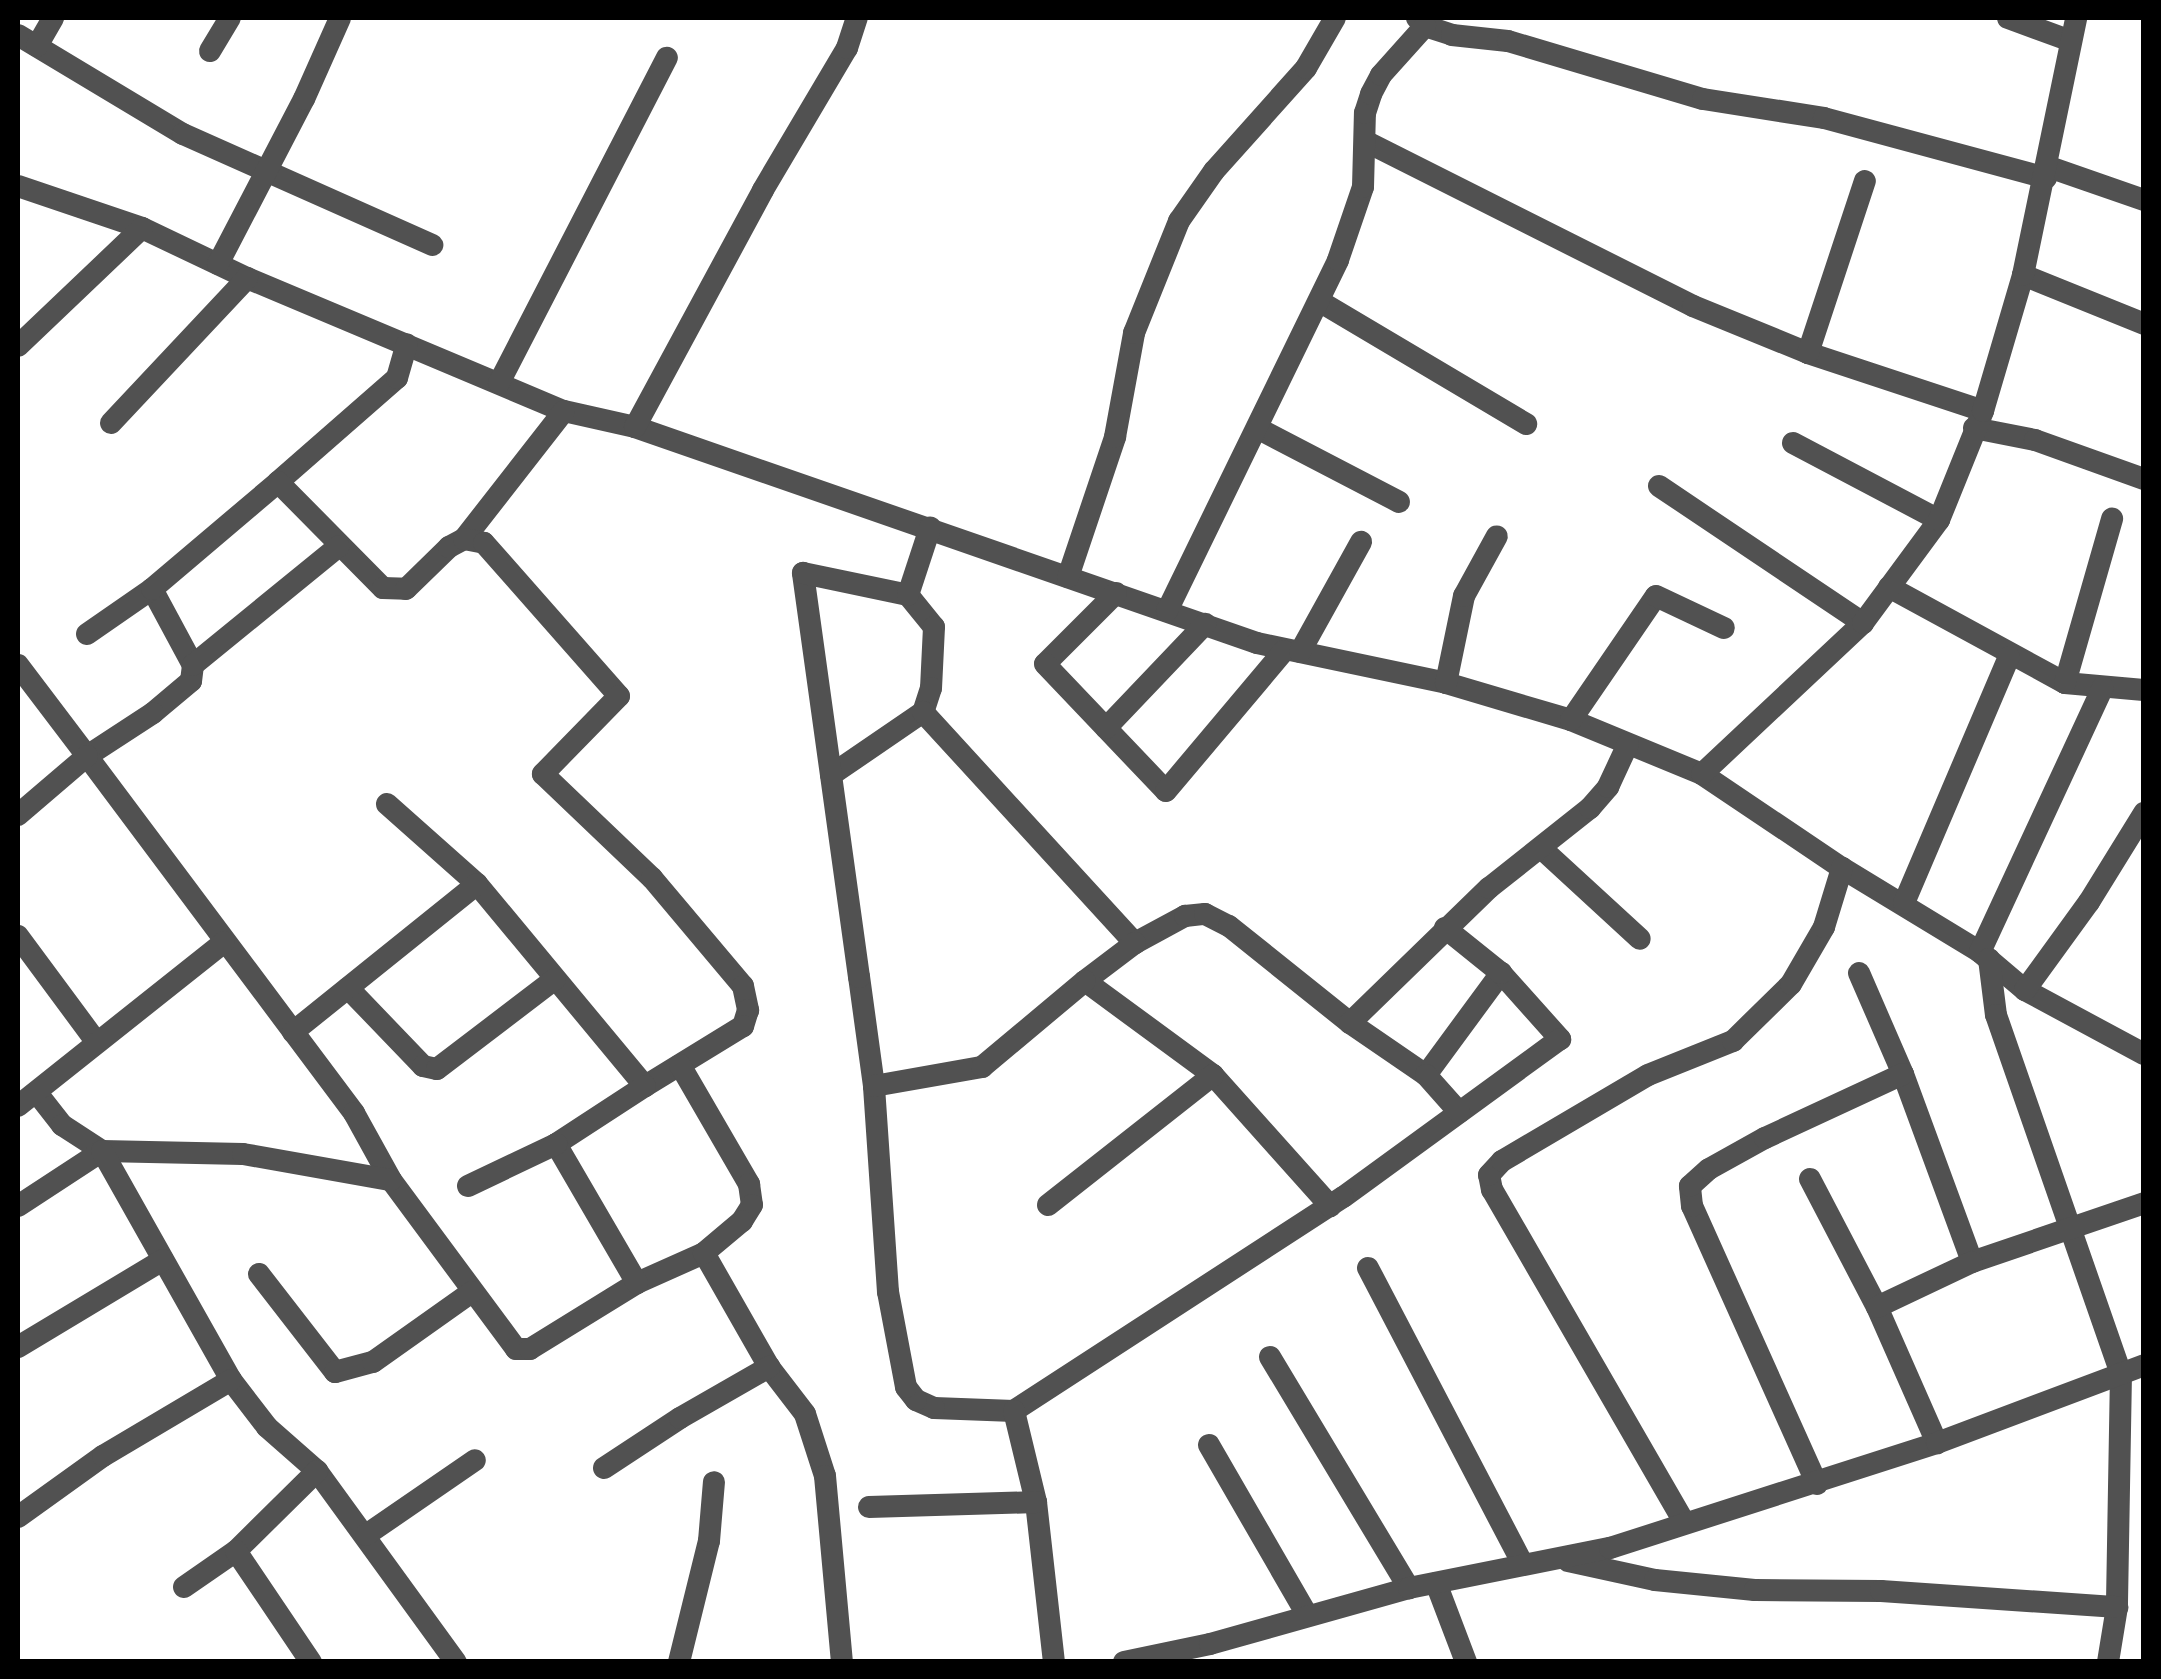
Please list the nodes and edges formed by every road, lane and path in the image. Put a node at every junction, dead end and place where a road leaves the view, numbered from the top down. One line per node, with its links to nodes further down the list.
1 (52, 18): 9 (street)
2 (230, 18): 11 (street)
3 (340, 18): 14 (street)
4 (857, 18): 34 (street)
5 (1335, 18): 48 (street)
6 (2008, 18): 10 (street)
7 (2076, 18): 10 (street)
8 (1421, 22): 13 (street); 15 (street)
9 (27, 40): 14 (street)
10 (2072, 41): 15 (street)
11 (210, 51)
12 (667, 58): 29 (street)
13 (1365, 140): 24 (street); 28 (street)
14 (264, 171): 20 (street); 21 (street)
15 (2047, 172): 18 (street); 22 (street)
16 (1865, 181): 28 (street)
17 (22, 193): 19 (street)
18 (2144, 200)
19 (142, 228): 21 (street); 27 (street)
20 (432, 245)
21 (218, 264): 23 (street)
22 (2023, 275): 25 (street); 31 (street)
23 (247, 278): 26 (street); 32 (street)
24 (1319, 301): 33 (street); 35 (street)
25 (2144, 324)
26 (407, 344): 29 (street); 38 (street)
27 (18, 346)
28 (1808, 353): 31 (street)
29 (499, 384): 30 (street)
30 (564, 411): 34 (street); 45 (street)
31 (1978, 420): 37 (street); 42 (street)
32 (111, 423)
33 (1526, 424)
34 (635, 428): 43 (street)
35 (1257, 428): 40 (street); 53 (street)
36 (1794, 443): 42 (street)
37 (2144, 480)
38 (278, 482): 47 (street); 50 (street)
39 (1659, 486): 54 (street)
40 (1400, 502)
41 (2112, 519): 63 (street)
42 (1939, 520): 49 (street)
43 (930, 528): 48 (street); 52 (street)
44 (1497, 536): 62 (street)
45 (464, 539): 47 (street); 96 (street)
46 (1361, 542): 58 (street)
47 (339, 546): 61 (street)
48 (1068, 576): 51 (street)
49 (1889, 587): 54 (street); 59 (street)
50 (152, 589): 57 (street); 61 (street)
51 (1116, 593): 53 (street); 68 (street)
52 (908, 595): 66 (street); 72 (street)
53 (1168, 611): 55 (street)
54 (1863, 623): 71 (street)
55 (1206, 624): 58 (street); 68 (street)
56 (1724, 628): 67 (street)
57 (87, 634)
58 (1292, 651): 62 (street); 68 (street)
59 (2009, 656): 63 (street); 79 (street)
60 (18, 665): 70 (street)
61 (193, 665): 70 (street)
62 (1446, 683): 67 (street)
63 (2066, 684): 64 (street)
64 (2103, 687): 65 (street); 85 (street)
65 (2144, 690)
66 (924, 712): 72 (street); 84 (street)
67 (1571, 720): 69 (street)
68 (1106, 728)
69 (1628, 744): 71 (street); 76 (street)
70 (87, 756): 75 (street); 83 (street)
71 (1702, 774): 77 (street)
72 (831, 776): 101 (street)
73 (387, 804): 78 (street)
74 (2144, 813): 91 (street)
75 (18, 815)
76 (1541, 848): 80 (street); 82 (street)
77 (1842, 868): 79 (street); 138 (street)
78 (476, 884): 88 (street); 90 (street)
79 (1904, 903): 85 (street)
80 (1445, 928): 86 (street); 92 (street)
81 (18, 936): 94 (street)
82 (1640, 939)
83 (224, 942): 93 (street); 94 (street)
84 (1135, 943): 89 (street); 92 (street)
85 (1985, 956): 91 (street); 113 (street)
86 (1501, 973): 99 (street); 103 (street)
87 (1858, 973): 97 (street)
88 (556, 978): 90 (street); 100 (street)
89 (1085, 981): 98 (street); 101 (street)
90 (348, 988): 93 (street)
91 (2024, 990): 95 (street)
92 (1350, 1023): 99 (street)
93 (293, 1032): 107 (street)
94 (95, 1040): 102 (street)
95 (2144, 1054)
96 (680, 1065): 100 (street); 114 (street)
97 (1903, 1074): 116 (street); 134 (street)
98 (1214, 1075): 110 (street); 112 (street)
99 (1426, 1075): 103 (street)
100 (645, 1086): 104 (street)
101 (874, 1086): 127 (street)
102 (27, 1099): 105 (street)
103 (1459, 1112): 112 (street)
104 (556, 1144): 108 (street); 119 (street)
105 (102, 1151): 107 (street); 111 (street); 115 (street)
106 (1810, 1179): 121 (street)
107 (391, 1180): 120 (street)
108 (468, 1186)
109 (2144, 1203): 113 (street)
110 (1048, 1205)
111 (18, 1206)
112 (1330, 1206): 127 (street)
113 (2074, 1229): 116 (street); 125 (street)
114 (704, 1253): 119 (street); 124 (street)
115 (163, 1260): 122 (street); 126 (street)
116 (1972, 1262): 121 (street)
117 (1368, 1268): 142 (street)
118 (259, 1274): 120 (street)
119 (636, 1283): 120 (street)
120 (472, 1292)
121 (1876, 1307): 129 (street)
122 (18, 1346)
123 (1270, 1356): 145 (street)
124 (769, 1367): 131 (street); 151 (street)
125 (2132, 1369): 129 (street); 146 (street)
126 (231, 1380): 132 (street); 137 (street)
127 (1014, 1412): 135 (street)
128 (1209, 1444): 147 (street)
129 (1936, 1444): 134 (street)
130 (475, 1460): 139 (street)
131 (604, 1468)
132 (317, 1472): 139 (street); 140 (street)
133 (714, 1482): 150 (street)
134 (1817, 1484): 138 (street)
135 (1036, 1502): 136 (street); 152 (street)
136 (869, 1507)
137 (18, 1517)
138 (1684, 1522): 141 (street)
139 (366, 1535): 149 (street)
140 (236, 1551): 144 (street); 148 (street)
141 (1555, 1558): 142 (street); 146 (street)
142 (1523, 1564): 143 (street)
143 (1436, 1583): 145 (street); 154 (street)
144 (184, 1587)
145 (1409, 1588): 147 (street)
146 (2116, 1607): 155 (street)
147 (1307, 1615): 153 (street)
148 (311, 1662)
149 (456, 1662)
150 (679, 1662)
151 (842, 1662)
152 (1054, 1662)
153 (1124, 1662)
154 (1466, 1662)
155 (2108, 1662)

